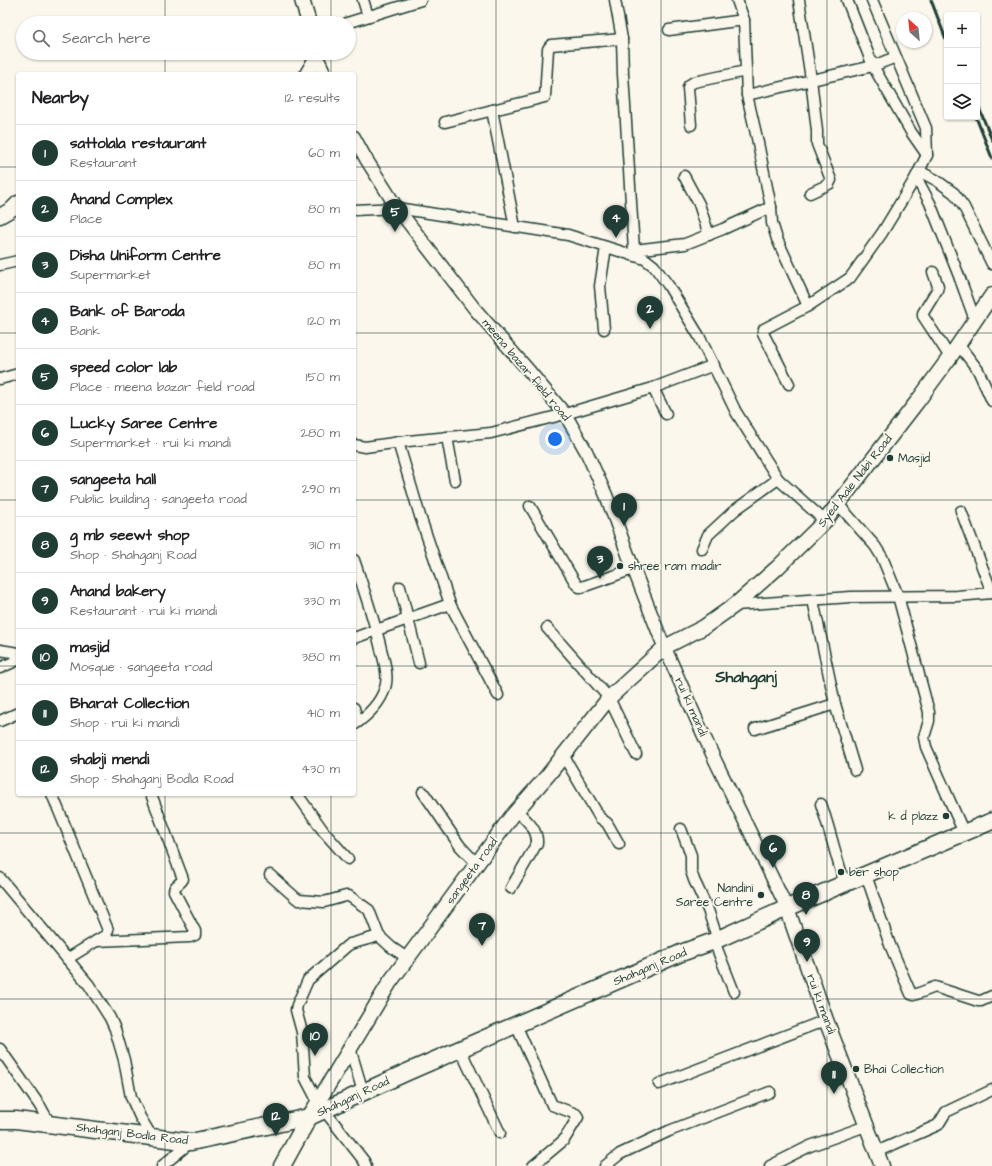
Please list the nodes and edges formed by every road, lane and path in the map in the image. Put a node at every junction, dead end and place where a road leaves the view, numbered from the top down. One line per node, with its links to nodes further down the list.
1 (302, 0): 9 (main road)
2 (363, 0): 10 (street)
3 (615, 0): 14 (street)
4 (737, 0): 12 (street)
5 (799, 0): 22 (street)
6 (847, 0): 18 (street)
7 (872, 0): 15 (street)
8 (417, 1): 10 (street)
9 (307, 16)
10 (368, 16): 11 (street)
11 (356, 20)
12 (744, 20): 13 (street); 19 (street)
13 (669, 30)
14 (622, 39): 24 (street); 40 (street)
15 (896, 57): 18 (street); 28 (street)
16 (314, 60): 20 (main road)
17 (319, 60): 21 (street)
18 (873, 66): 22 (street); 28 (street)
19 (746, 71): 23 (street); 26 (street)
20 (308, 72)
21 (324, 72)
22 (811, 79): 23 (street); 31 (street)
23 (747, 95): 33 (street)
24 (492, 110): 25 (street); 37 (street)
25 (445, 122)
26 (691, 125)
27 (356, 141): 34 (street, meena bazar field road)
28 (927, 155): 29 (street)
29 (918, 174): 42 (street); 46 (street); 47 (street)
30 (684, 176): 38 (street)
31 (810, 193)
32 (16, 205): 36 (main road)
33 (771, 207): 38 (street); 46 (street)
34 (397, 208): 35 (street); 37 (street); 57 (street, meena bazar field road)
35 (356, 210)
36 (0, 216)
37 (514, 227): 39 (street)
38 (709, 235): 40 (street)
39 (606, 247): 40 (street); 48 (street)
40 (633, 252): 51 (street)
41 (16, 261): 43 (street)
42 (992, 264)
43 (0, 265)
44 (933, 272): 50 (street)
45 (992, 296): 47 (main road, Syed Aale Nabi Road)
46 (808, 306): 54 (street)
47 (975, 320): 49 (main road, Syed Aale Nabi Road)
48 (604, 329)
49 (958, 344): 50 (main road, Syed Aale Nabi Road); 56 (street)
50 (950, 357): 66 (main road, Syed Aale Nabi Road)
51 (714, 365): 55 (street); 64 (street)
52 (16, 375): 53 (street)
53 (0, 379)
54 (789, 384)
55 (653, 388): 57 (street); 58 (street)
56 (992, 401)
57 (565, 414): 59 (street); 72 (street, meena bazar field road)
58 (666, 414)
59 (447, 437): 60 (street); 65 (street)
60 (398, 442): 62 (street); 77 (street)
61 (356, 445): 62 (street)
62 (365, 447): 63 (street)
63 (356, 451)
64 (778, 479): 69 (street); 70 (street)
65 (455, 481)
66 (838, 504): 69 (main road, Syed Aale Nabi Road); 75 (street)
67 (530, 506): 72 (street)
68 (961, 511): 74 (street)
69 (825, 521): 78 (main road, Syed Aale Nabi Road)
70 (702, 549)
71 (356, 566): 81 (street)
72 (633, 569): 83 (street, meena bazar field road)
73 (400, 587): 79 (street)
74 (992, 593): 75 (street)
75 (898, 596): 76 (street); 107 (street)
76 (813, 600): 78 (street); 91 (street)
77 (450, 604): 79 (street); 89 (street)
78 (735, 605): 83 (main road, Syed Aale Nabi Road)
79 (409, 619): 81 (street); 87 (street)
80 (547, 628): 90 (street)
81 (377, 631): 82 (street); 94 (street)
82 (356, 637)
83 (665, 647): 90 (main road, sangeeta road); 116 (street, rui ki mandi)
84 (0, 650): 85 (street)
85 (16, 653)
86 (16, 661): 88 (street)
87 (419, 664)
88 (0, 668)
89 (498, 695)
90 (610, 698): 96 (street); 97 (main road, sangeeta road)
91 (835, 704): 95 (street); 98 (street)
92 (16, 716): 93 (street)
93 (0, 721)
94 (356, 724)
95 (755, 729)
96 (636, 754)
97 (563, 755): 104 (main road, sangeeta road); 108 (street)
98 (855, 770)
99 (423, 792): 110 (street)
100 (53, 796): 119 (street)
101 (152, 796): 119 (street)
102 (298, 796): 109 (street)
103 (821, 804): 114 (street)
104 (517, 811): 110 (main road, sangeeta road); 115 (street)
105 (992, 821): 107 (main road, Shahganj Road)
106 (681, 830): 118 (street)
107 (964, 833): 112 (main road, Shahganj Road)
108 (619, 844)
109 (348, 859)
110 (477, 864): 120 (main road, sangeeta road)
111 (270, 875): 117 (street)
112 (866, 875): 114 (main road, Shahganj Road); 123 (street)
113 (0, 878): 121 (street)
114 (845, 884): 116 (main road, Shahganj Road)
115 (511, 888)
116 (787, 908): 118 (main road, Shahganj Road); 124 (main road, rui ki mandi)
117 (379, 936): 120 (street); 133 (street)
118 (716, 940): 122 (street); 125 (main road, Shahganj Road)
119 (96, 941): 121 (street)
120 (407, 958): 126 (main road, sangeeta road)
121 (67, 959): 138 (street)
122 (734, 992)
123 (992, 996)
124 (826, 1020): 129 (street); 136 (main road, rui ki mandi)
125 (516, 1025): 128 (main road, Shahganj Road); 144 (street)
126 (350, 1048): 131 (street); 133 (main road, sangeeta road)
127 (0, 1049): 135 (street)
128 (460, 1049): 131 (main road, Shahganj Road); 137 (street)
129 (659, 1084)
130 (992, 1090): 140 (street)
131 (363, 1092): 133 (main road, Shahganj Road)
132 (770, 1092): 145 (street)
133 (317, 1110): 139 (main road, Shahganj Bodla Road); 142 (main road); 143 (street)
134 (0, 1120): 135 (main road, Shahganj Bodla Road)
135 (50, 1124): 138 (main road, Shahganj Bodla Road)
136 (866, 1126): 140 (main road, rui ki mandi); 146 (street)
137 (500, 1133)
138 (152, 1137): 139 (main road, Shahganj Bodla Road)
139 (191, 1142): 141 (street)
140 (876, 1152): 147 (main road, rui ki mandi)
141 (162, 1166)
142 (282, 1166)
143 (366, 1166)
144 (533, 1166)
145 (605, 1166)
146 (770, 1166)
147 (882, 1166)

